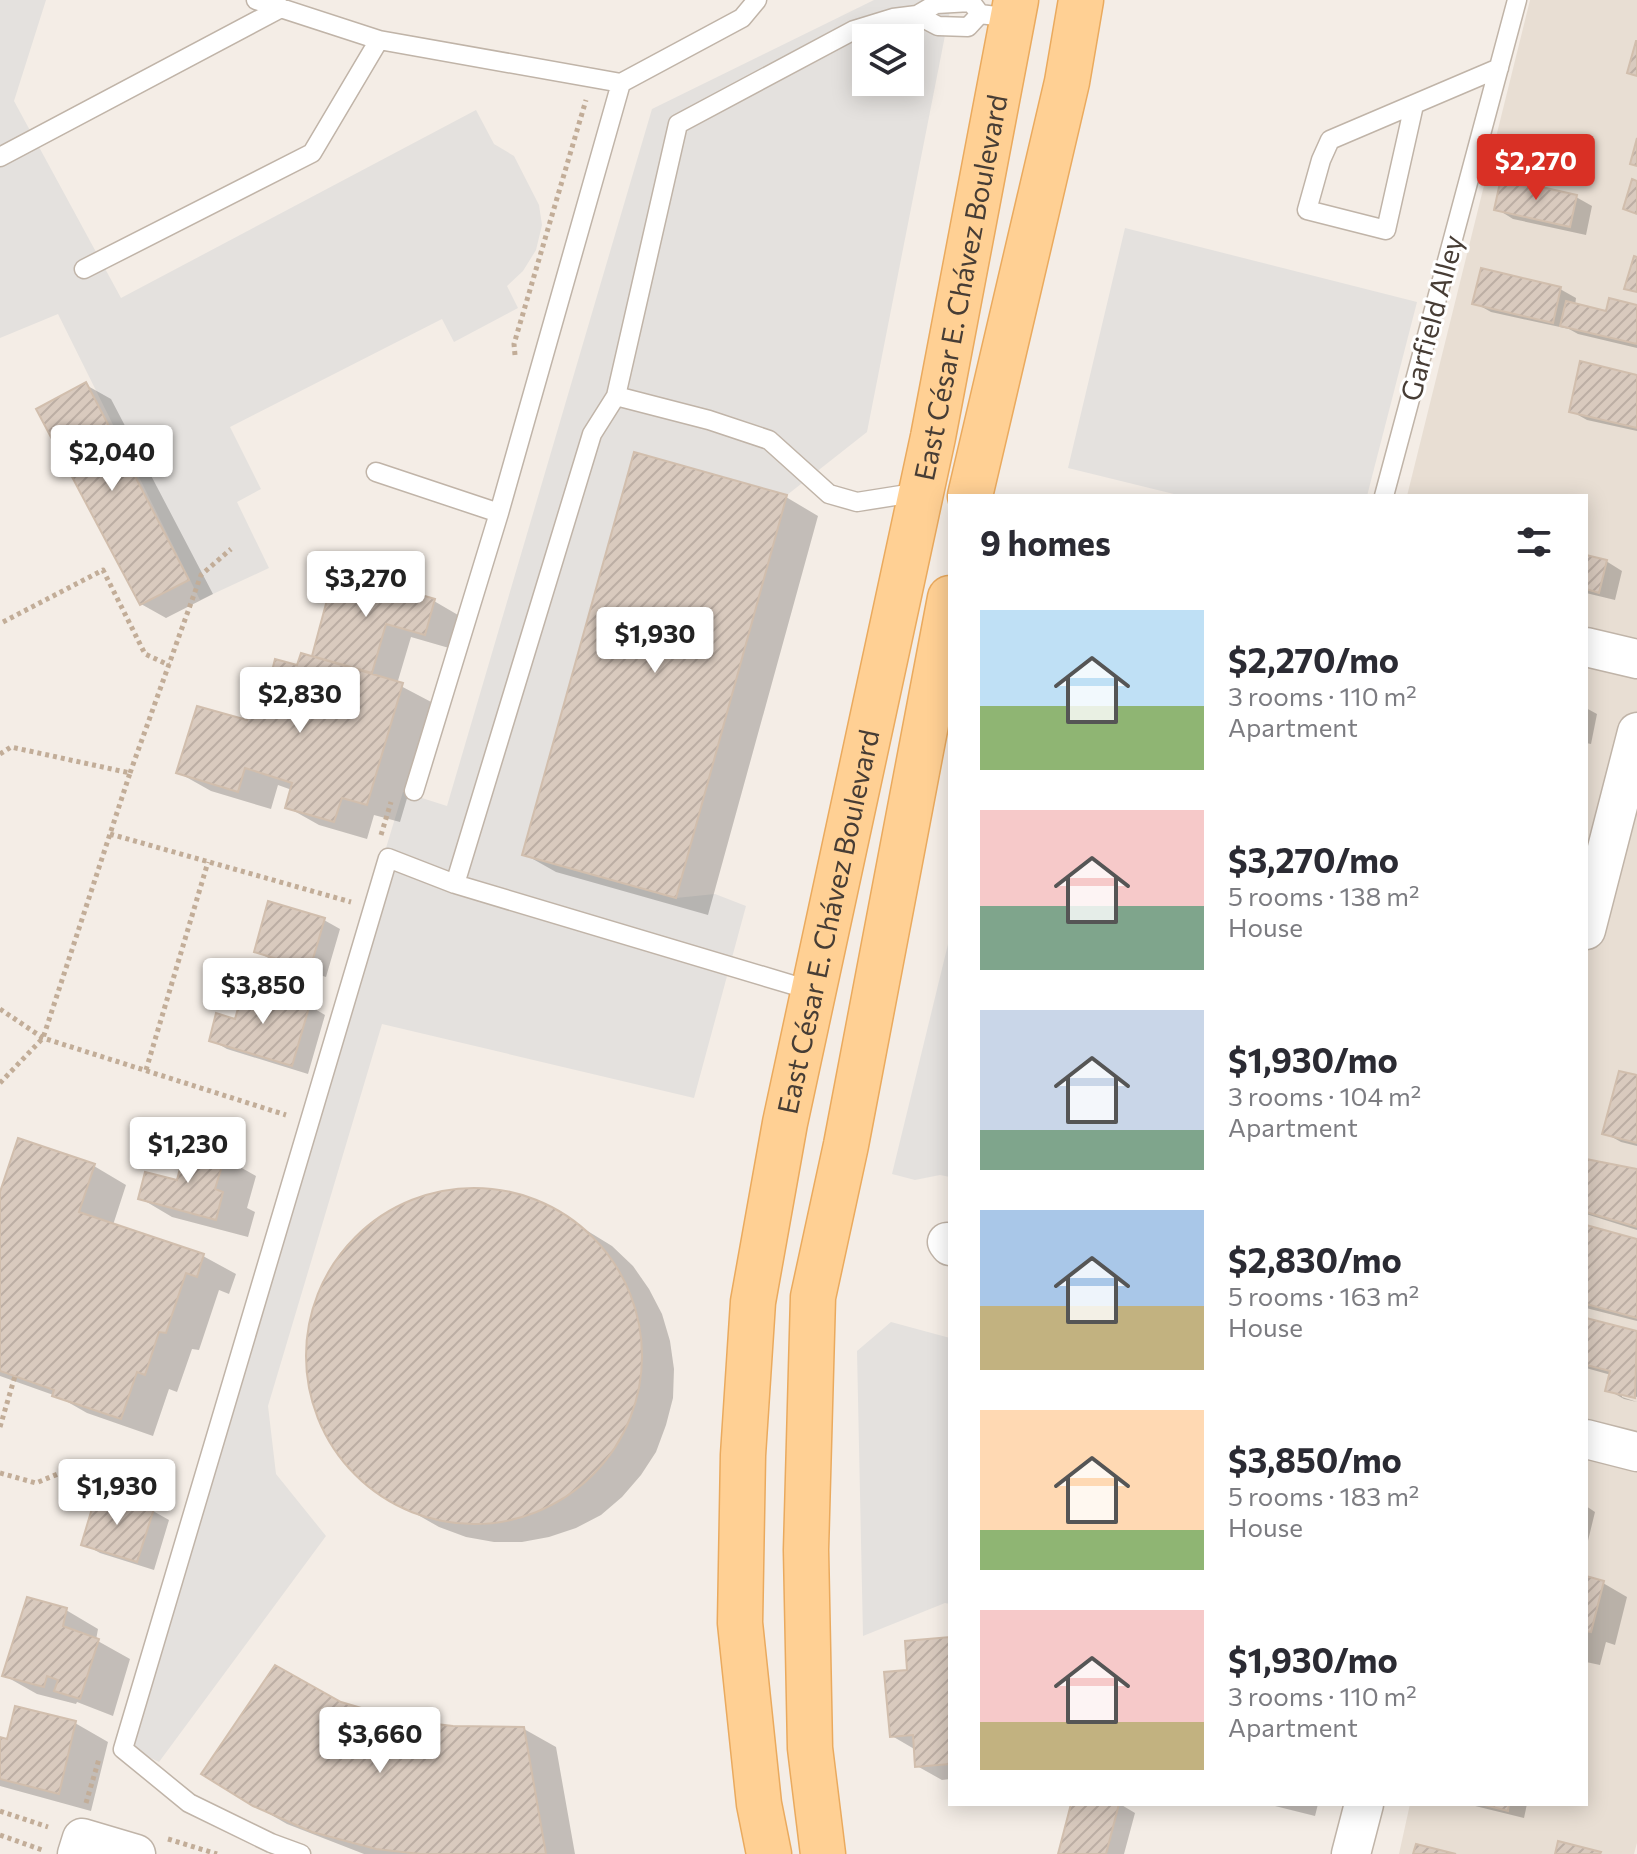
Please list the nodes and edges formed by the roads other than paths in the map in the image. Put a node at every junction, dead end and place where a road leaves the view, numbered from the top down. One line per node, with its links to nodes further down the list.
1 (256, 0): 5 (lane)
2 (757, 0): 9 (lane)
3 (1081, 0): 17 (main road, East César E. Chávez Boulevard)
4 (1517, 0): 8 (lane, Garfield Alley)
5 (281, 8): 7 (lane); 11 (lane)
6 (1003, 11): 13 (lane); 15 (main road, East César E. Chávez Boulevard)
7 (379, 40): 9 (lane); 12 (lane)
8 (1499, 68): 10 (lane); 18 (lane, Garfield Alley)
9 (621, 83): 19 (lane)
10 (1414, 105): 10 (lane)
11 (0, 157)
12 (84, 269)
13 (616, 396): 15 (lane); 25 (lane)
14 (376, 472): 19 (lane)
15 (921, 492): 16 (street); 27 (main road, East César E. Chávez Boulevard)
16 (948, 494)
17 (972, 494)
18 (1385, 494)
19 (499, 513): 24 (lane)
20 (948, 609): 35 (main road, East César E. Chávez Boulevard)
21 (1588, 647): 22 (street)
22 (1637, 659)
23 (1637, 732): 26 (street)
24 (414, 791)
25 (455, 884): 27 (lane); 33 (lane)
26 (1588, 922)
27 (813, 991): 34 (main road, East César E. Chávez Boulevard)
28 (1588, 1440): 29 (street)
29 (1637, 1452)
30 (1363, 1806): 36 (street)
31 (69, 1849): 32 (street)
32 (136, 1854)
33 (301, 1854)
34 (769, 1854)
35 (823, 1854)
36 (1351, 1854)

